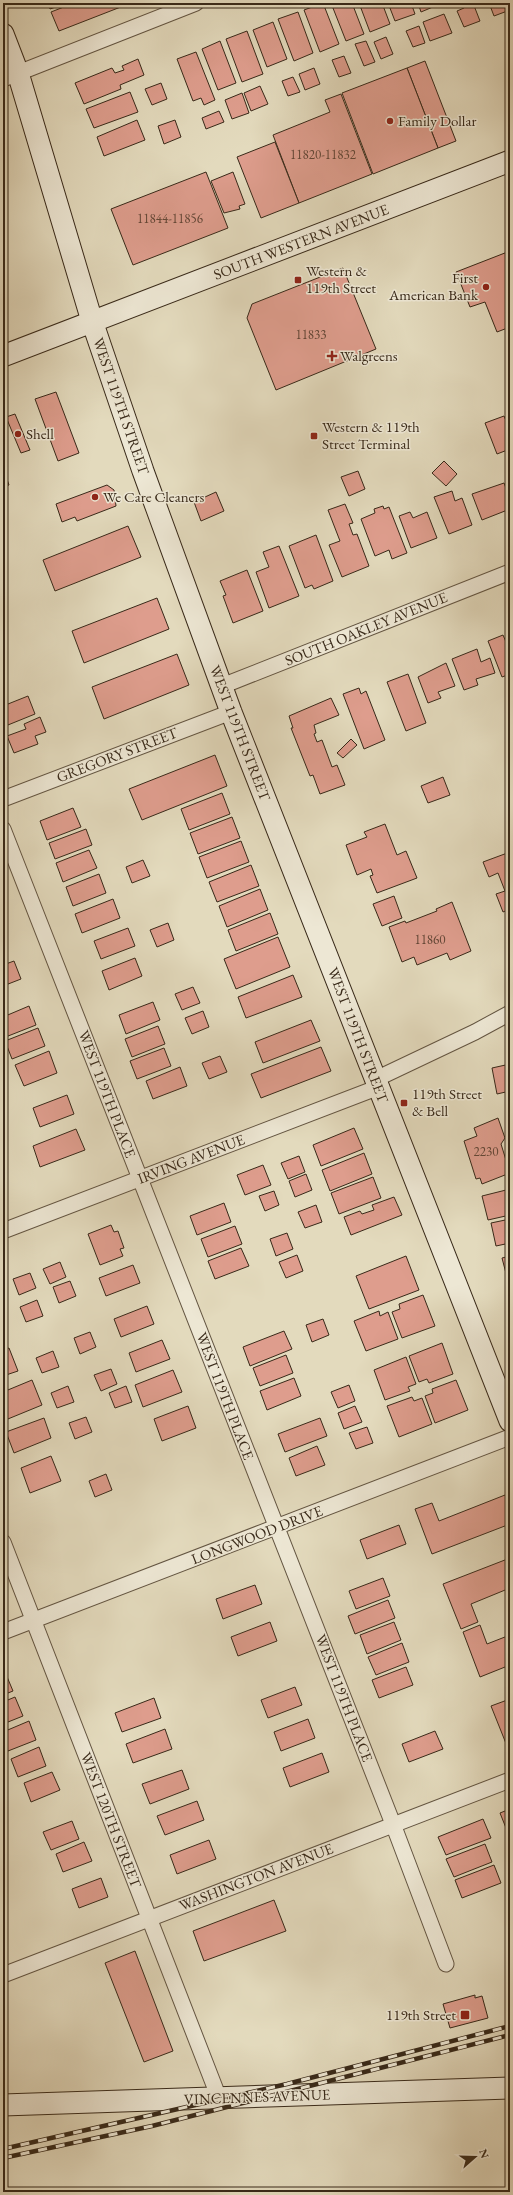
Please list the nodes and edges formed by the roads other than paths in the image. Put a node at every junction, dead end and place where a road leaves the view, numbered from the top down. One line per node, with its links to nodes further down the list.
1 (196, 3): 3 (street)
2 (3, 34): 3 (street, WEST 119TH STREET)
3 (11, 76): 5 (street, WEST 119TH STREET)
4 (510, 161): 5 (street, SOUTH WESTERN AVENUE)
5 (92, 321): 6 (street, SOUTH WESTERN AVENUE); 8 (street, WEST 119TH STREET)
6 (3, 356)
7 (510, 572): 8 (street, SOUTH OAKLEY AVENUE)
8 (222, 686): 9 (street, WEST 119TH STREET)
9 (231, 712): 10 (street, GREGORY STREET); 13 (street, WEST 119TH STREET)
10 (3, 799)
11 (3, 829): 14 (street, WEST 119TH PLACE)
12 (510, 1013): 13 (street, IRVING AVENUE)
13 (377, 1083): 14 (street, IRVING AVENUE); 16 (street, WEST 119TH STREET)
14 (140, 1179): 15 (street, IRVING AVENUE); 18 (street, WEST 119TH PLACE)
15 (3, 1232)
16 (509, 1413)
17 (510, 1437): 18 (street, LONGWOOD DRIVE)
18 (277, 1528): 20 (street, LONGWOOD DRIVE); 23 (street, WEST 119TH PLACE)
19 (3, 1542): 20 (street, WEST 120TH STREET)
20 (33, 1620): 21 (street, LONGWOOD DRIVE); 24 (street, WEST 120TH STREET)
21 (3, 1632)
22 (510, 1780): 23 (street, WASHINGTON AVENUE)
23 (393, 1824): 24 (street, WASHINGTON AVENUE); 25 (street, WEST 119TH PLACE)
24 (149, 1919): 26 (street, WASHINGTON AVENUE); 28 (street, WEST 120TH STREET)
25 (446, 1964)
26 (3, 1975)
27 (510, 2088): 28 (street, VINCENNES AVENUE)
28 (219, 2098): 29 (street, VINCENNES AVENUE)
29 (3, 2105)

